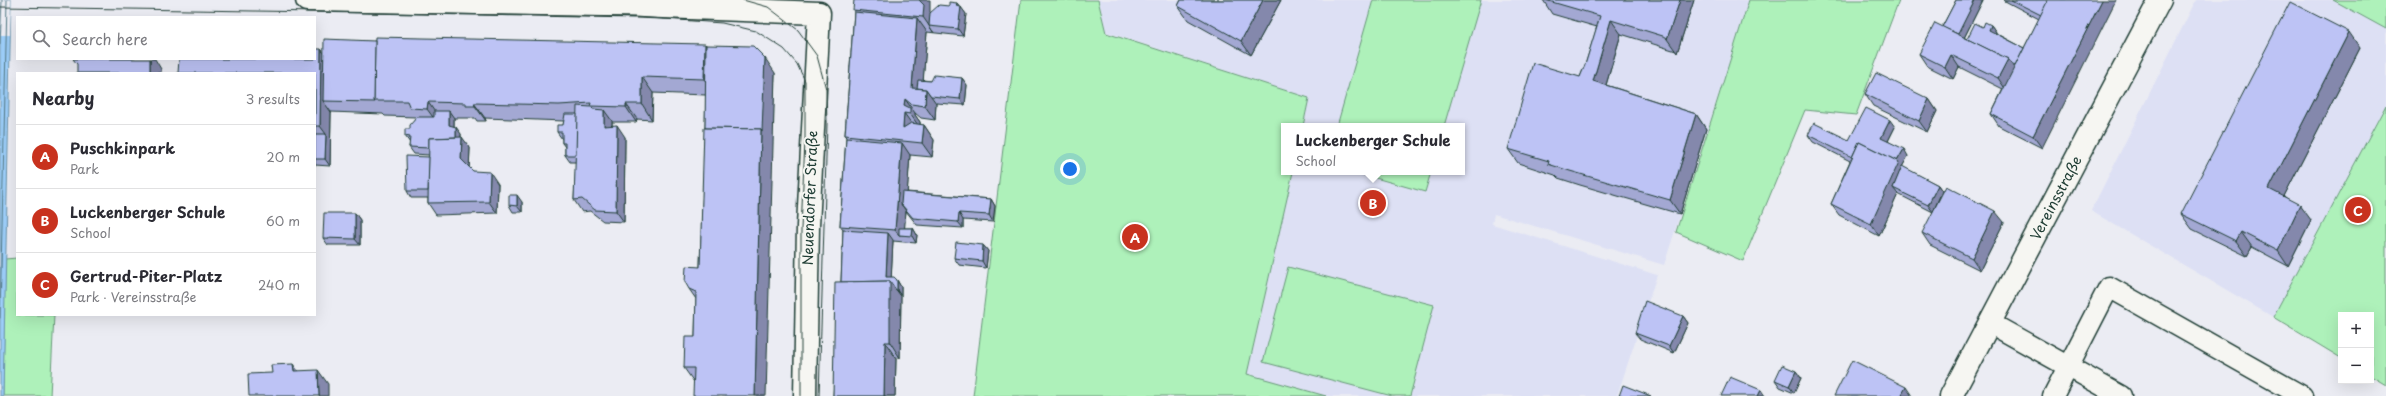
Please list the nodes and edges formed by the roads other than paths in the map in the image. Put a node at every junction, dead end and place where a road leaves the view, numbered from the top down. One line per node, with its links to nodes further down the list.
1 (307, 0): 3 (street)
2 (2160, 0): 4 (street, Vereinsstraße)
3 (820, 6): 6 (street, Neuendorfer Straße)
4 (1990, 322): 5 (lane); 7 (street, Vereinsstraße)
5 (2068, 365): 8 (lane); 9 (lane); 10 (lane)
6 (805, 396)
7 (1952, 396)
8 (2053, 396)
9 (2121, 396)
10 (2302, 396)

